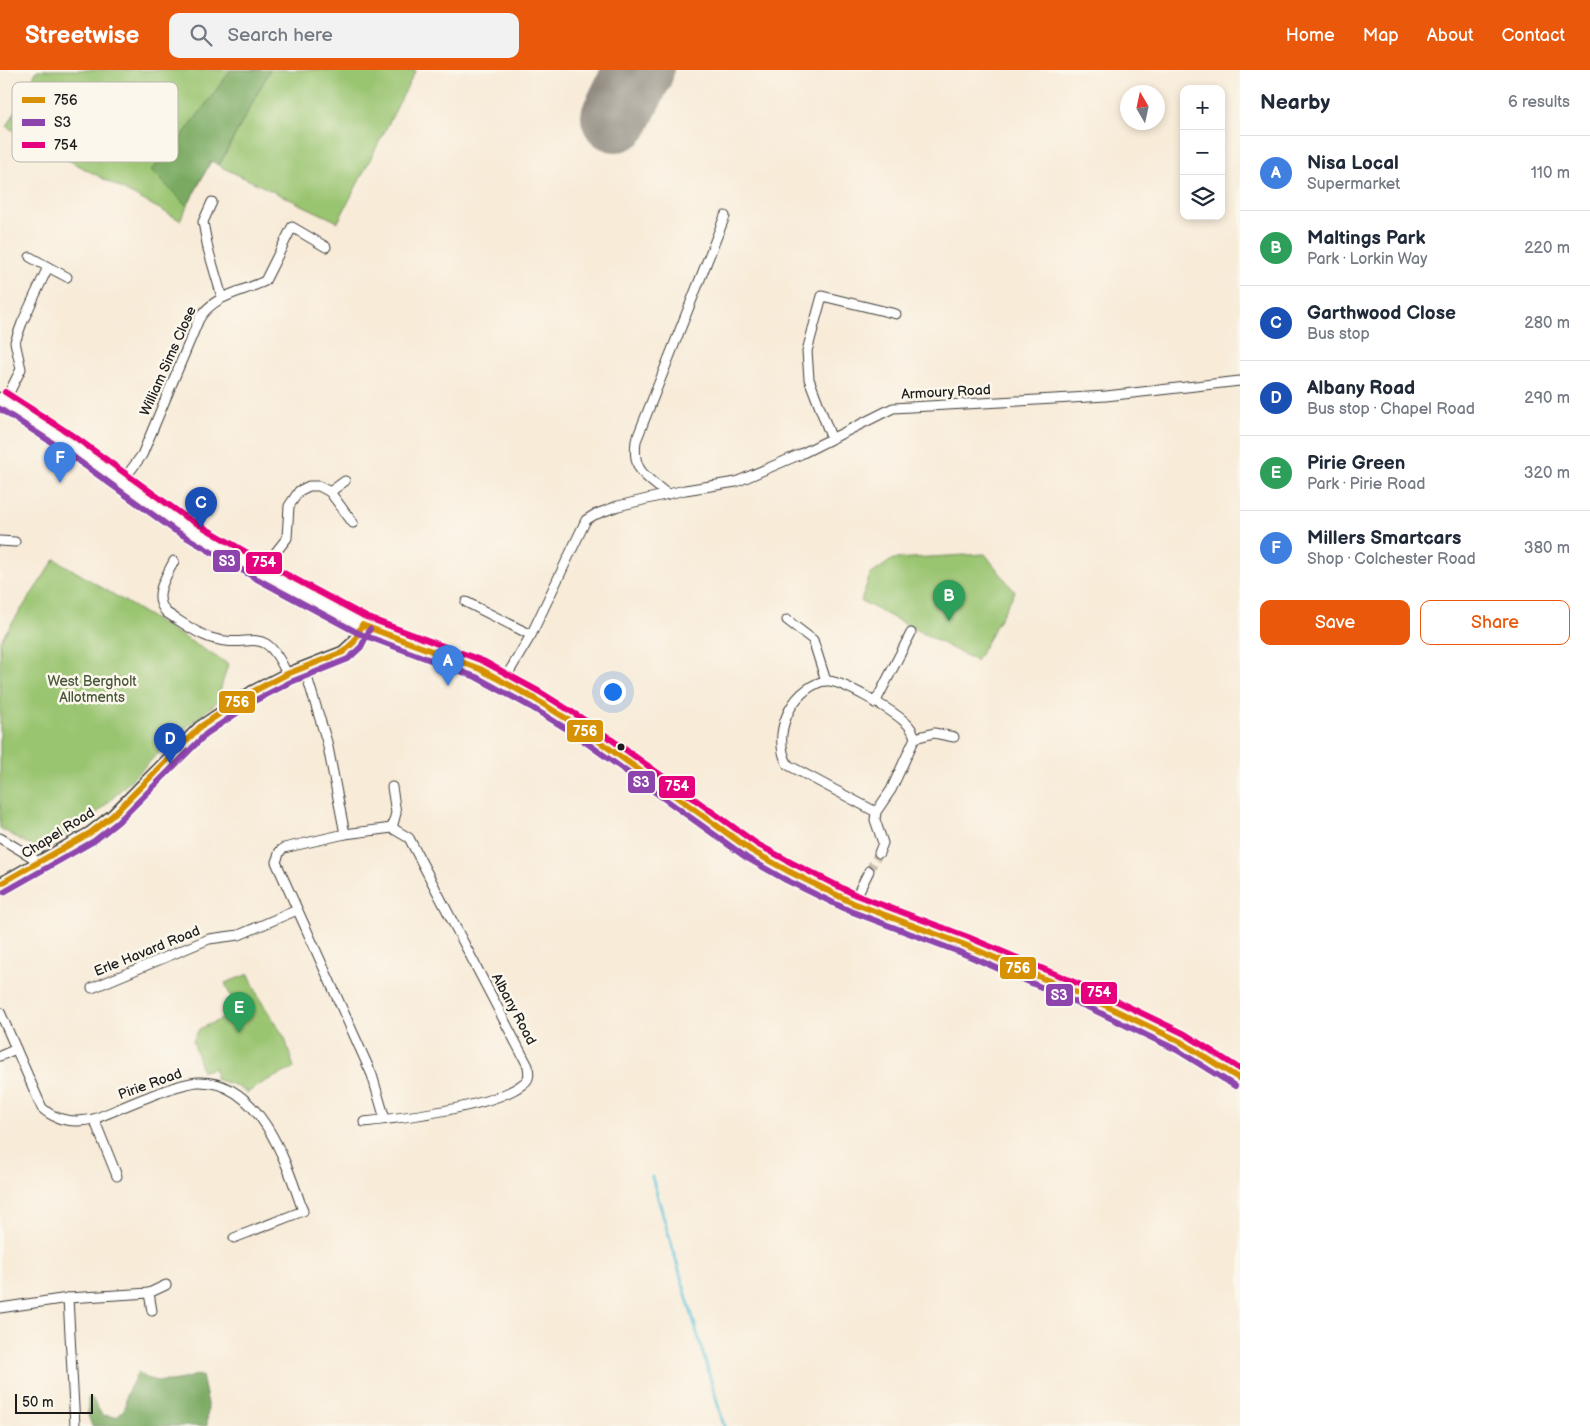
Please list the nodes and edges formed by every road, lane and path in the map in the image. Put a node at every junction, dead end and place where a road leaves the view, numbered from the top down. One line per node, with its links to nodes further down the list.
1 (212, 202): 7 (street)
2 (725, 216): 15 (street)
3 (326, 246): 7 (street, William Sims Close)
4 (30, 257): 5 (street)
5 (48, 267): 6 (street); 10 (street)
6 (67, 277)
7 (222, 297): 13 (street, William Sims Close)
8 (896, 314): 11 (street)
9 (1240, 381): 11 (street, Armoury Road)
10 (2, 400): 13 (main road)
11 (831, 437): 15 (street, Armoury Road)
12 (345, 481): 14 (street)
13 (122, 482): 20 (main road)
14 (330, 492): 16 (street); 20 (street)
15 (667, 494): 25 (street, Armoury Road)
16 (353, 523)
17 (0, 541): 18 (street)
18 (15, 542)
19 (174, 561): 27 (street)
20 (260, 571): 23 (main road)
21 (466, 602): 25 (street)
22 (787, 620): 28 (street)
23 (362, 625): 26 (street, Chapel Road); 29 (main road)
24 (911, 633): 30 (street)
25 (531, 635): 29 (street, Armoury Road)
26 (304, 667): 27 (street, Chapel Road); 36 (street)
27 (287, 674): 39 (street, Chapel Road)
28 (826, 681): 30 (street); 34 (street)
29 (503, 682): 42 (main road)
30 (875, 703): 32 (street)
31 (954, 737): 32 (street)
32 (915, 738): 34 (street)
33 (392, 787): 35 (street)
34 (876, 812): 38 (street)
35 (392, 828): 36 (street); 50 (street, Albany Road)
36 (345, 834): 43 (street)
37 (0, 838): 39 (street)
38 (879, 854)
39 (38, 864): 41 (street, Chapel Road)
40 (869, 871): 42 (street)
41 (0, 884)
42 (853, 903): 48 (main road)
43 (297, 910): 44 (street, Erle Havard Road); 50 (street)
44 (92, 988)
45 (0, 1012): 46 (street, Pirie Road)
46 (16, 1048): 47 (street); 49 (street, Pirie Road)
47 (0, 1056)
48 (1240, 1079)
49 (94, 1119): 52 (street); 53 (street, Pirie Road)
50 (385, 1119): 51 (street, Albany Road)
51 (364, 1122)
52 (117, 1176)
53 (234, 1238)
54 (166, 1285): 55 (street)
55 (149, 1293): 56 (street); 58 (street)
56 (68, 1298): 57 (street); 59 (street)
57 (0, 1308)
58 (152, 1311)
59 (75, 1426)

